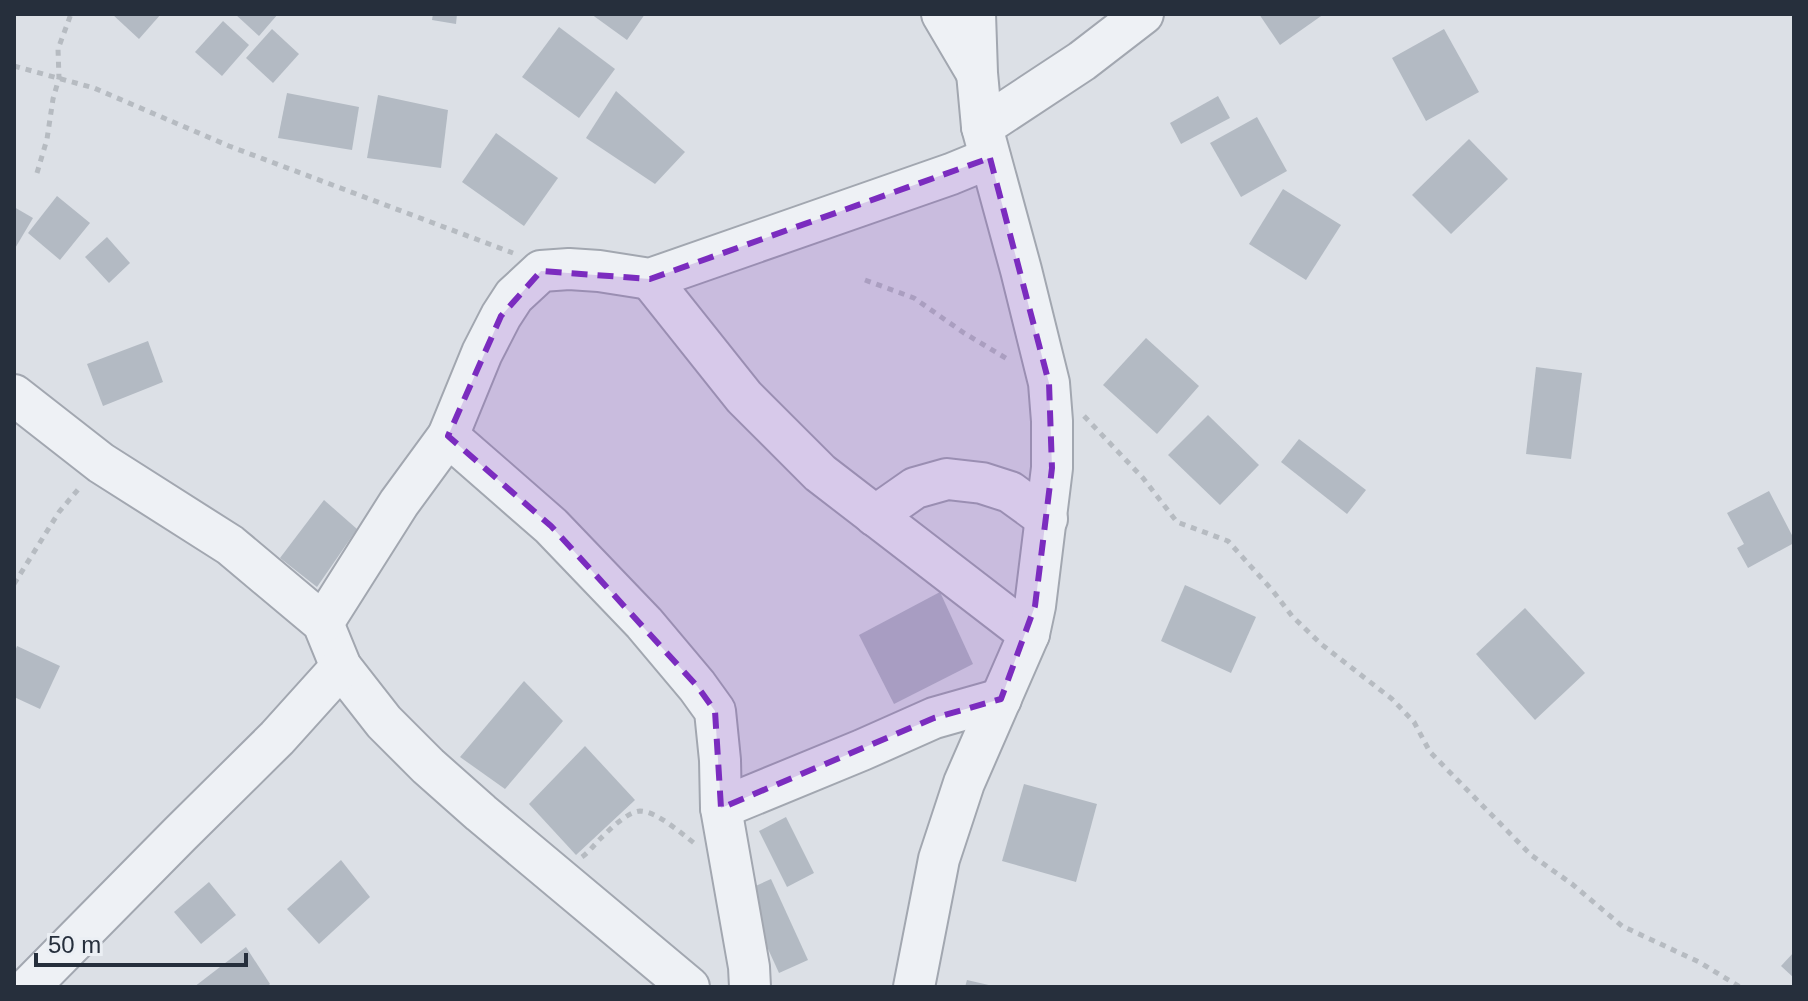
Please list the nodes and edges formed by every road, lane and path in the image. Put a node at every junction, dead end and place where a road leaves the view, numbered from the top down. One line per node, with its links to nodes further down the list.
1 (71, 14): 7 (path)
2 (942, 14): 6 (street)
3 (975, 14): 6 (street)
4 (1143, 14): 8 (street)
5 (14, 66): 7 (path)
6 (977, 73): 8 (street)
7 (59, 78): 9 (path); 10 (path)
8 (986, 143): 11 (street); 13 (street)
9 (37, 173)
10 (541, 271): 11 (street); 15 (street)
11 (650, 279): 17 (street)
12 (865, 280): 13 (path)
13 (1049, 383): 18 (street); 31 (path)
14 (14, 395): 16 (street)
15 (448, 436): 20 (street); 24 (street)
16 (101, 463): 19 (path); 20 (street)
17 (875, 516): 18 (street); 21 (street)
18 (1047, 519): 21 (street)
19 (14, 584)
20 (323, 623): 22 (street)
21 (1029, 634): 23 (street)
22 (341, 667): 27 (street); 28 (street)
23 (1001, 699): 24 (street); 30 (street)
24 (721, 808): 26 (street)
25 (576, 861): 26 (path)
26 (732, 873): 29 (street)
27 (29, 987)
28 (689, 987)
29 (750, 987)
30 (914, 987)
31 (1740, 987)

